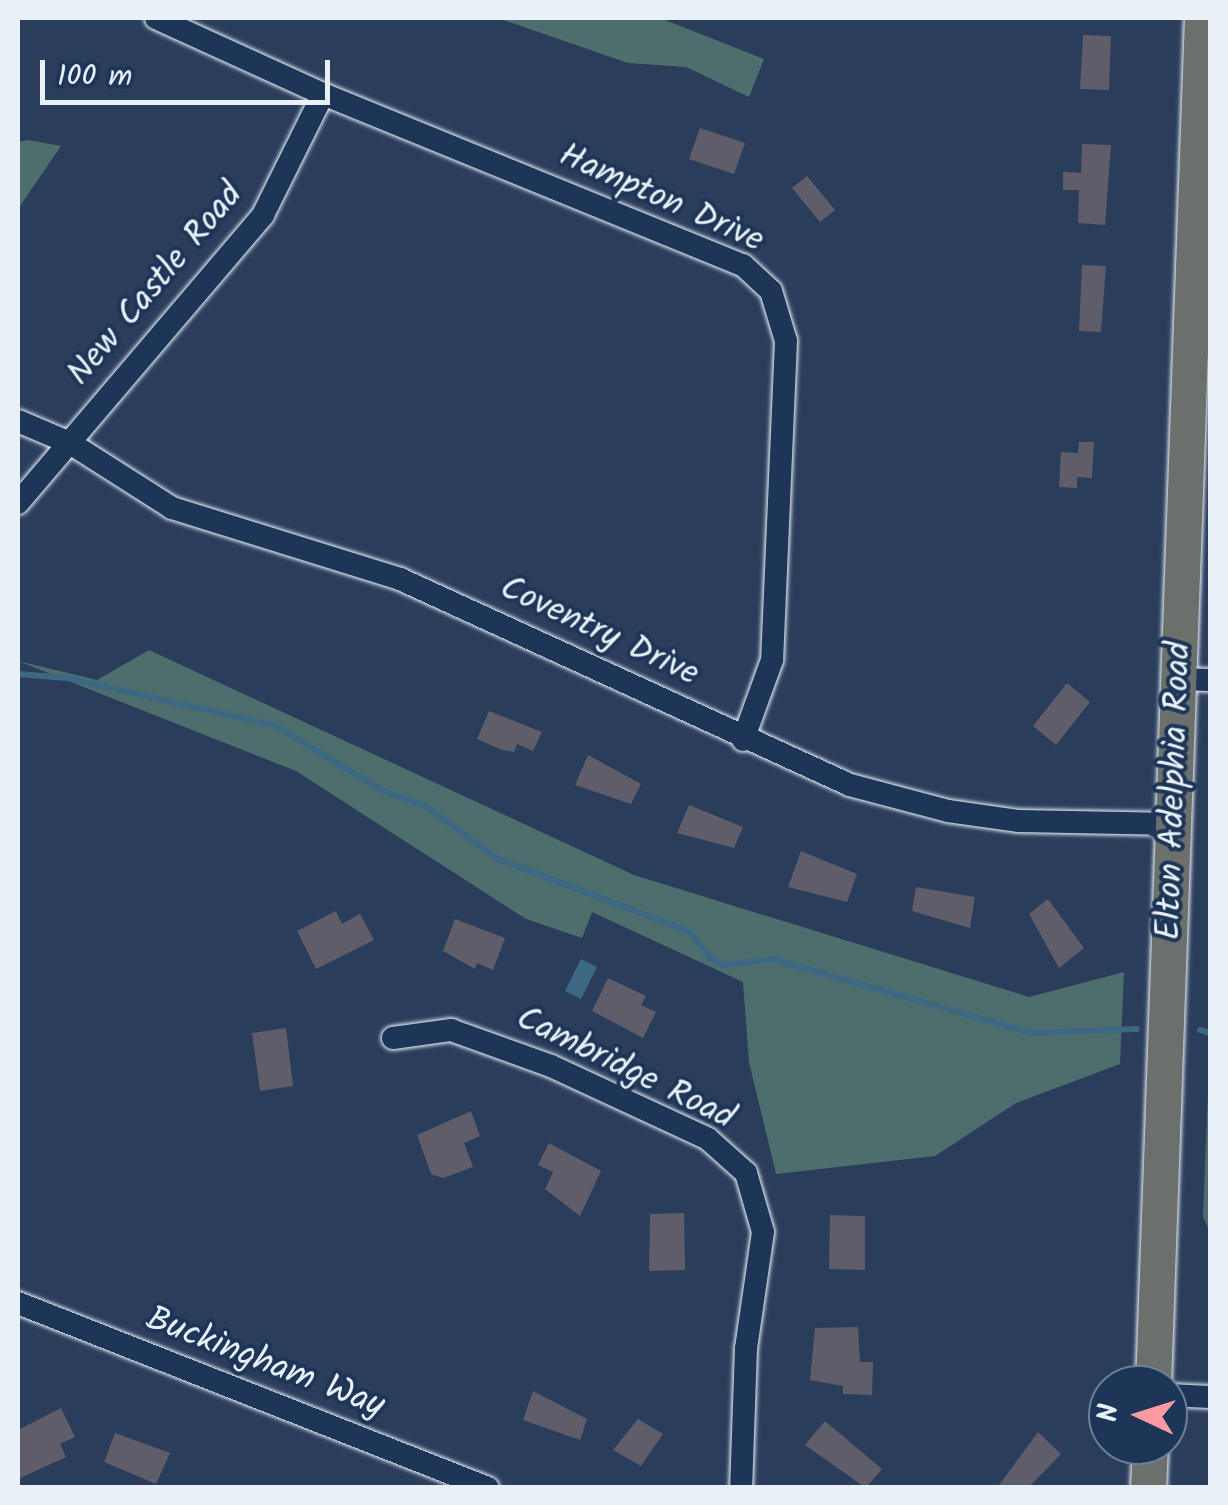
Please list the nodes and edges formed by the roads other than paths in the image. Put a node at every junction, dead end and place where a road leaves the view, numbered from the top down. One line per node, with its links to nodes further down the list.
1 (156, 18): 3 (street, Hampton Drive)
2 (1202, 18): 7 (main road, Elton Adelphia Road)
3 (323, 94): 5 (street, New Castle Road); 8 (street, Hampton Drive)
4 (18, 420): 5 (street, Coventry Drive)
5 (70, 443): 6 (street, New Castle Road); 8 (street, Coventry Drive)
6 (18, 504)
7 (1195, 680): 9 (main road, Elton Adelphia Road)
8 (743, 740): 9 (street, Coventry Drive)
9 (1174, 824): 12 (main road, Elton Adelphia Road)
10 (393, 1038): 14 (street, Cambridge Road)
11 (18, 1304): 13 (street, Buckingham Way)
12 (1153, 1365)
13 (488, 1488)
14 (741, 1488)

